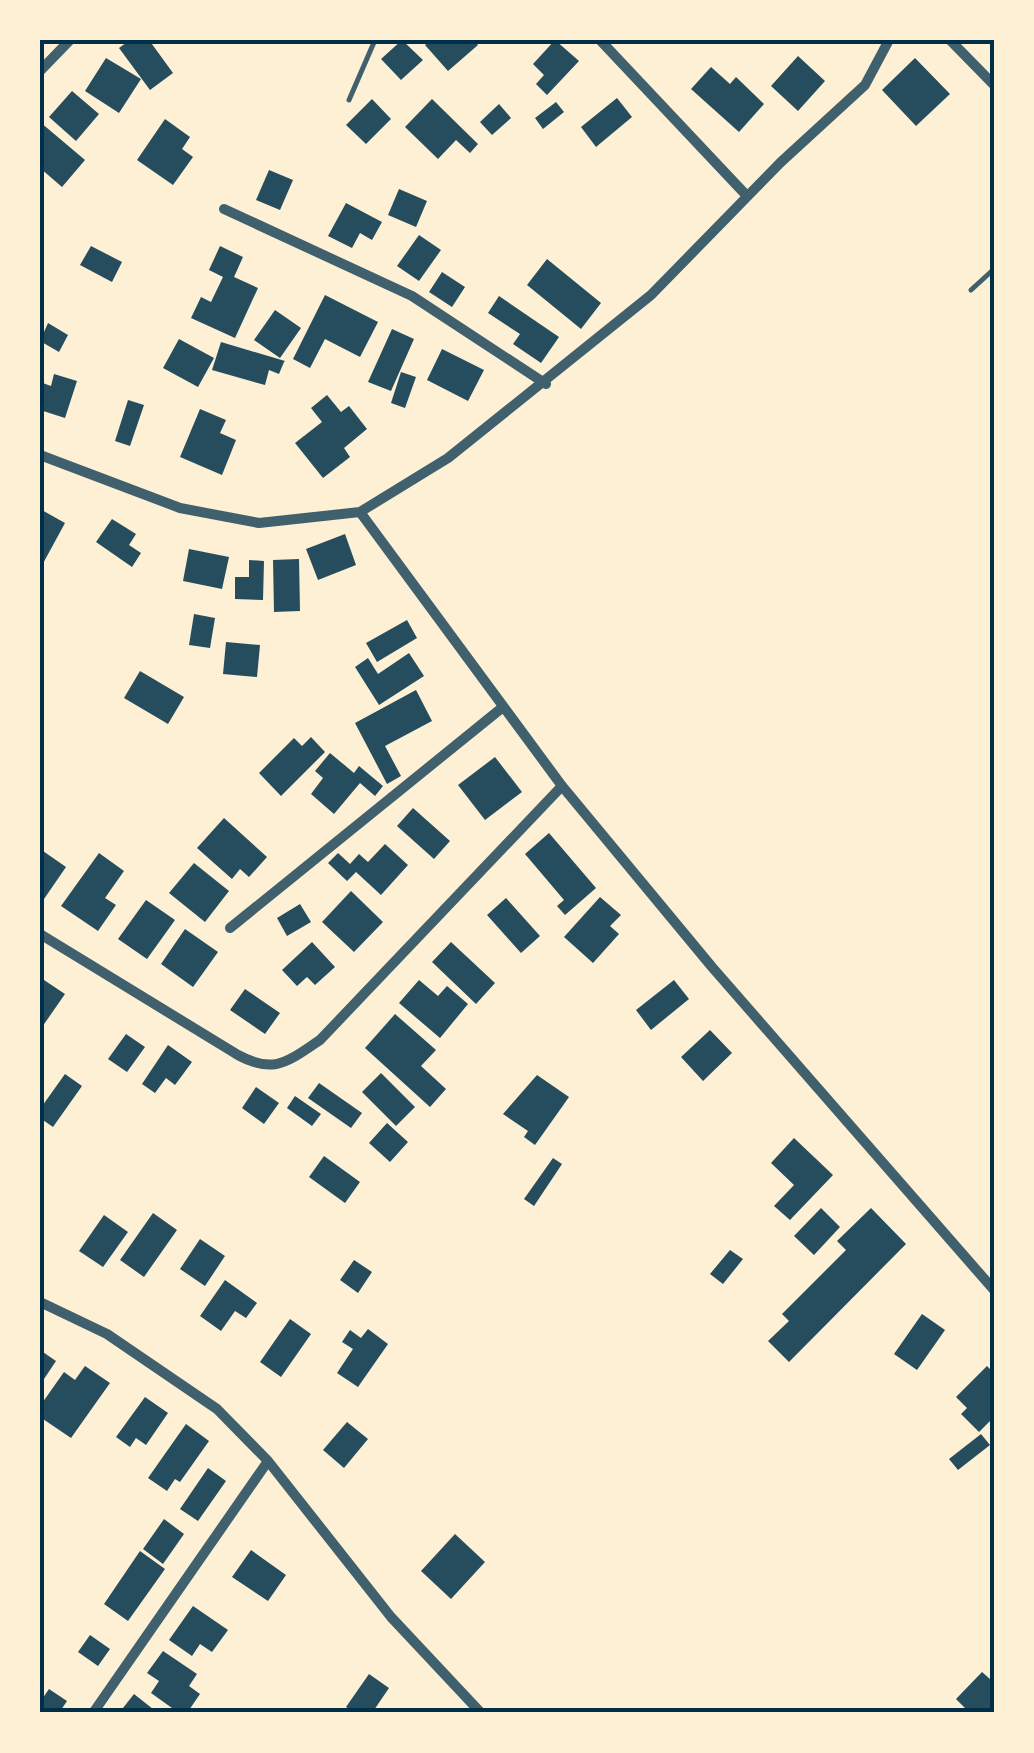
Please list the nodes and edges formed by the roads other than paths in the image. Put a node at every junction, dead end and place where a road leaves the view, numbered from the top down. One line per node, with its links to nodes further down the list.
1 (70, 40): 6 (street)
2 (375, 40): 8 (lane)
3 (600, 40): 9 (street)
4 (890, 40): 9 (street)
5 (950, 40): 7 (street)
6 (40, 72)
7 (994, 85)
8 (349, 100)
9 (747, 196): 13 (street)
10 (224, 210): 13 (street)
11 (994, 269): 12 (lane)
12 (971, 290)
13 (546, 384): 15 (street)
14 (40, 454): 15 (street)
15 (360, 512): 16 (street)
16 (503, 707): 17 (street); 18 (street)
17 (562, 786): 19 (street); 20 (street)
18 (230, 928)
19 (40, 934)
20 (994, 1290)
21 (40, 1302): 22 (street)
22 (268, 1461): 23 (street); 24 (street)
23 (93, 1713)
24 (481, 1713)

